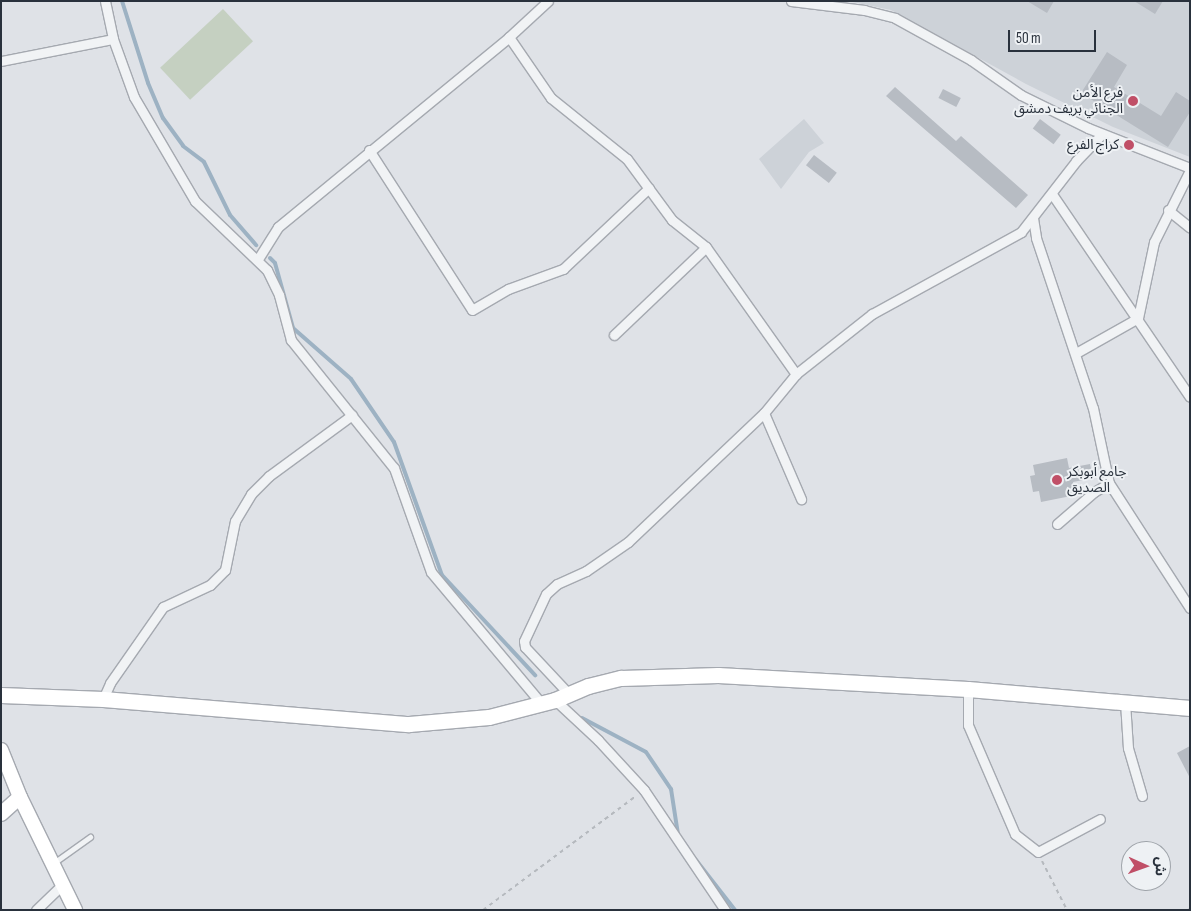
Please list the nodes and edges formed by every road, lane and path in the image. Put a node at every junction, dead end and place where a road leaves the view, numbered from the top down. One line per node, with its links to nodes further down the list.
1 (105, 1): 5 (street)
2 (548, 1): 4 (street)
3 (791, 1): 7 (street)
4 (509, 37): 8 (street); 10 (street)
5 (113, 39): 6 (street); 16 (street)
6 (1, 61)
7 (1102, 134): 9 (street); 11 (street)
8 (369, 150): 10 (street); 16 (street)
9 (1190, 169): 12 (street)
10 (649, 188): 15 (street)
11 (1052, 194): 13 (street); 17 (street)
12 (1168, 210): 14 (street); 17 (street)
13 (1033, 218): 19 (street); 20 (street)
14 (1190, 228)
15 (706, 247): 18 (street); 20 (street)
16 (258, 259): 23 (street)
17 (1138, 318): 19 (street); 21 (street)
18 (614, 335)
19 (1076, 353): 24 (street)
20 (796, 374): 22 (street)
21 (1190, 397)
22 (764, 413): 25 (street); 31 (street)
23 (352, 415): 30 (street); 31 (street)
24 (1109, 483): 26 (street); 27 (street)
25 (801, 499)
26 (1057, 524)
27 (1189, 606)
28 (968, 689): 31 (main road); 32 (main road); 41 (street)
29 (1, 695): 30 (main road)
30 (103, 699): 31 (main road)
31 (555, 699): 35 (street)
32 (1125, 702): 33 (main road); 36 (street)
33 (1190, 708)
34 (1, 750): 37 (main road)
35 (644, 790): 46 (path); 47 (street)
36 (1142, 796)
37 (20, 797): 38 (main road); 42 (main road)
38 (1, 814)
39 (1100, 820): 41 (street)
40 (90, 837): 42 (lane)
41 (1038, 852): 48 (path)
42 (52, 865): 43 (main road)
43 (62, 885): 44 (street); 45 (main road)
44 (36, 910)
45 (74, 910)
46 (483, 910)
47 (725, 910)
48 (1067, 910)

